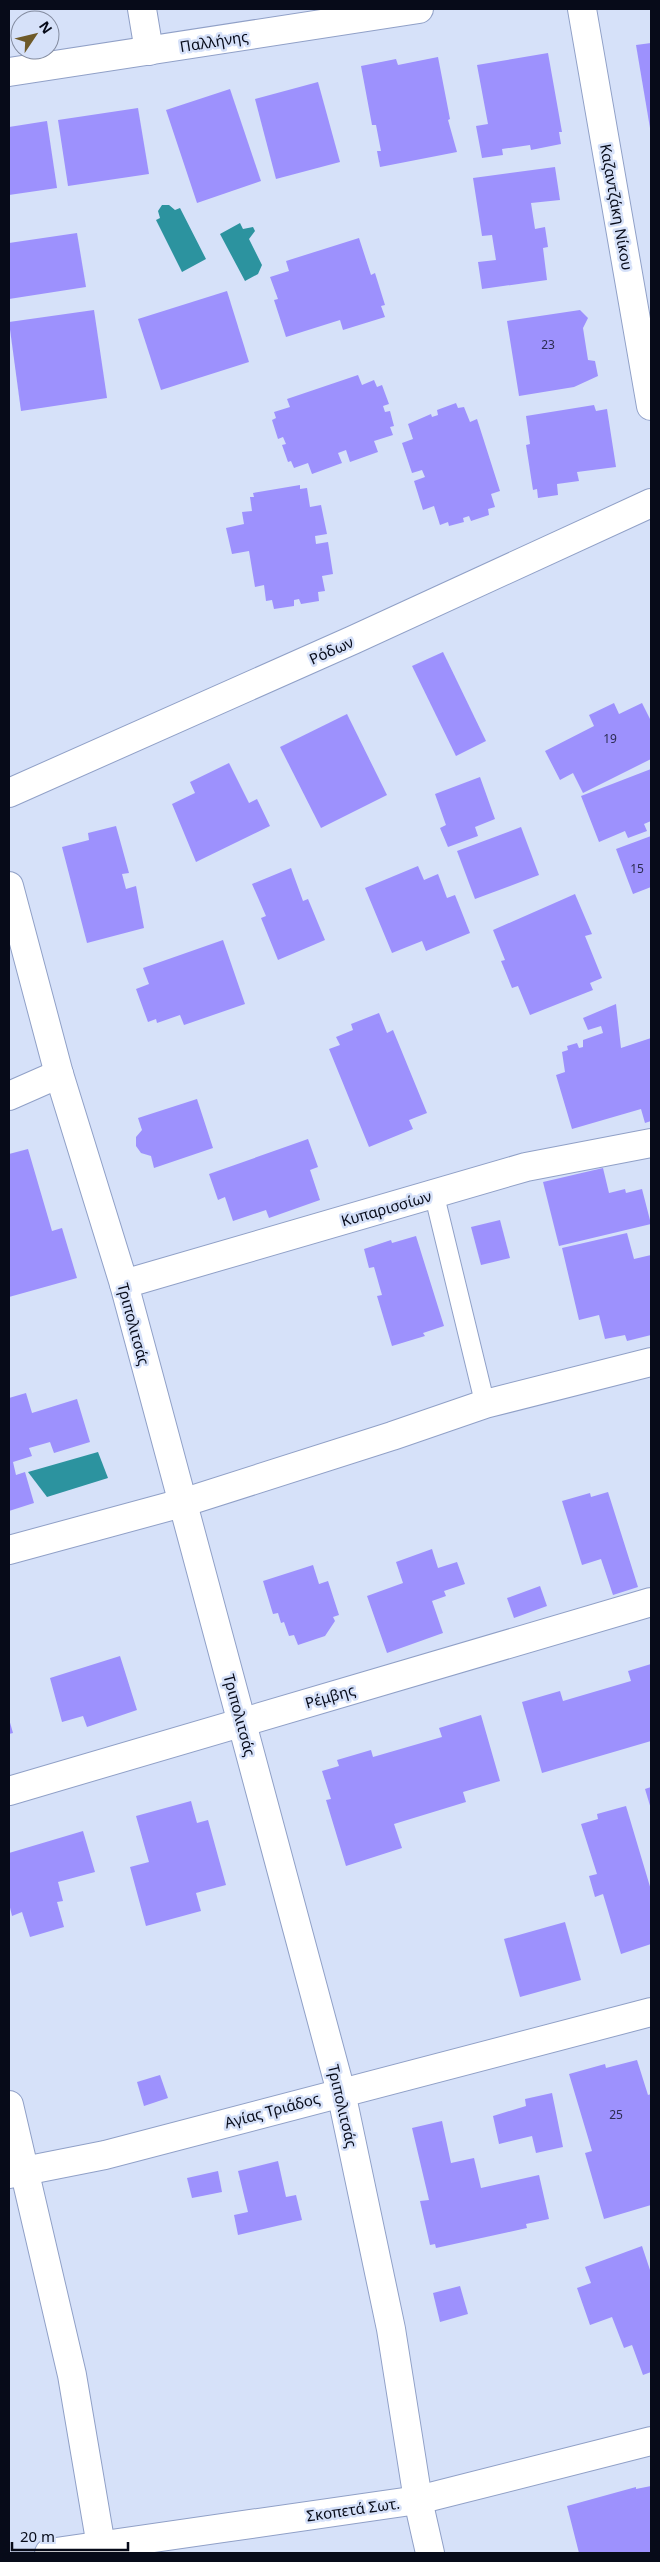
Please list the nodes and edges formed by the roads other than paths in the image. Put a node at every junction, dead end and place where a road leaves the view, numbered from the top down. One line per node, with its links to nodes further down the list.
1 (142, 9): 4 (street)
2 (418, 9): 4 (street, Παλλήνης)
3 (582, 9): 6 (street, Καζαντζάκη Νίκου)
4 (149, 51): 5 (street, Παλλήνης)
5 (9, 72)
6 (651, 406)
7 (651, 503): 8 (street, Ρόδων)
8 (9, 793)
9 (9, 886): 10 (street, Τριπολιτσάς)
10 (59, 1074): 11 (street); 14 (street, Τριπολιτσάς)
11 (9, 1096)
12 (651, 1143): 13 (street, Κυπαρισσίων)
13 (434, 1194): 14 (street, Κυπαρισσίων); 16 (lane)
14 (124, 1284): 17 (street, Τριπολιτσάς)
15 (651, 1362): 16 (street)
16 (485, 1404): 17 (street)
17 (182, 1503): 18 (street); 20 (street, Τριπολιτσάς)
18 (9, 1550)
19 (651, 1602): 20 (street, Ρέμβης)
20 (242, 1721): 21 (street, Ρέμβης); 23 (street, Τριπολιτσάς)
21 (9, 1791)
22 (651, 2012): 23 (street, Αγίας Τριάδος)
23 (341, 2092): 25 (street, Αγίας Τριάδος); 27 (street, Τριπολιτσάς)
24 (9, 2105): 25 (street)
25 (17, 2172): 28 (street)
26 (651, 2442): 27 (street, Σκοπετά Σωτ.)
27 (418, 2500): 28 (street, Σκοπετά Σωτ.); 30 (street, Τριπολιτσάς)
28 (101, 2546): 29 (street, Σκοπετά Σωτ.)
29 (50, 2553)
30 (430, 2553)

